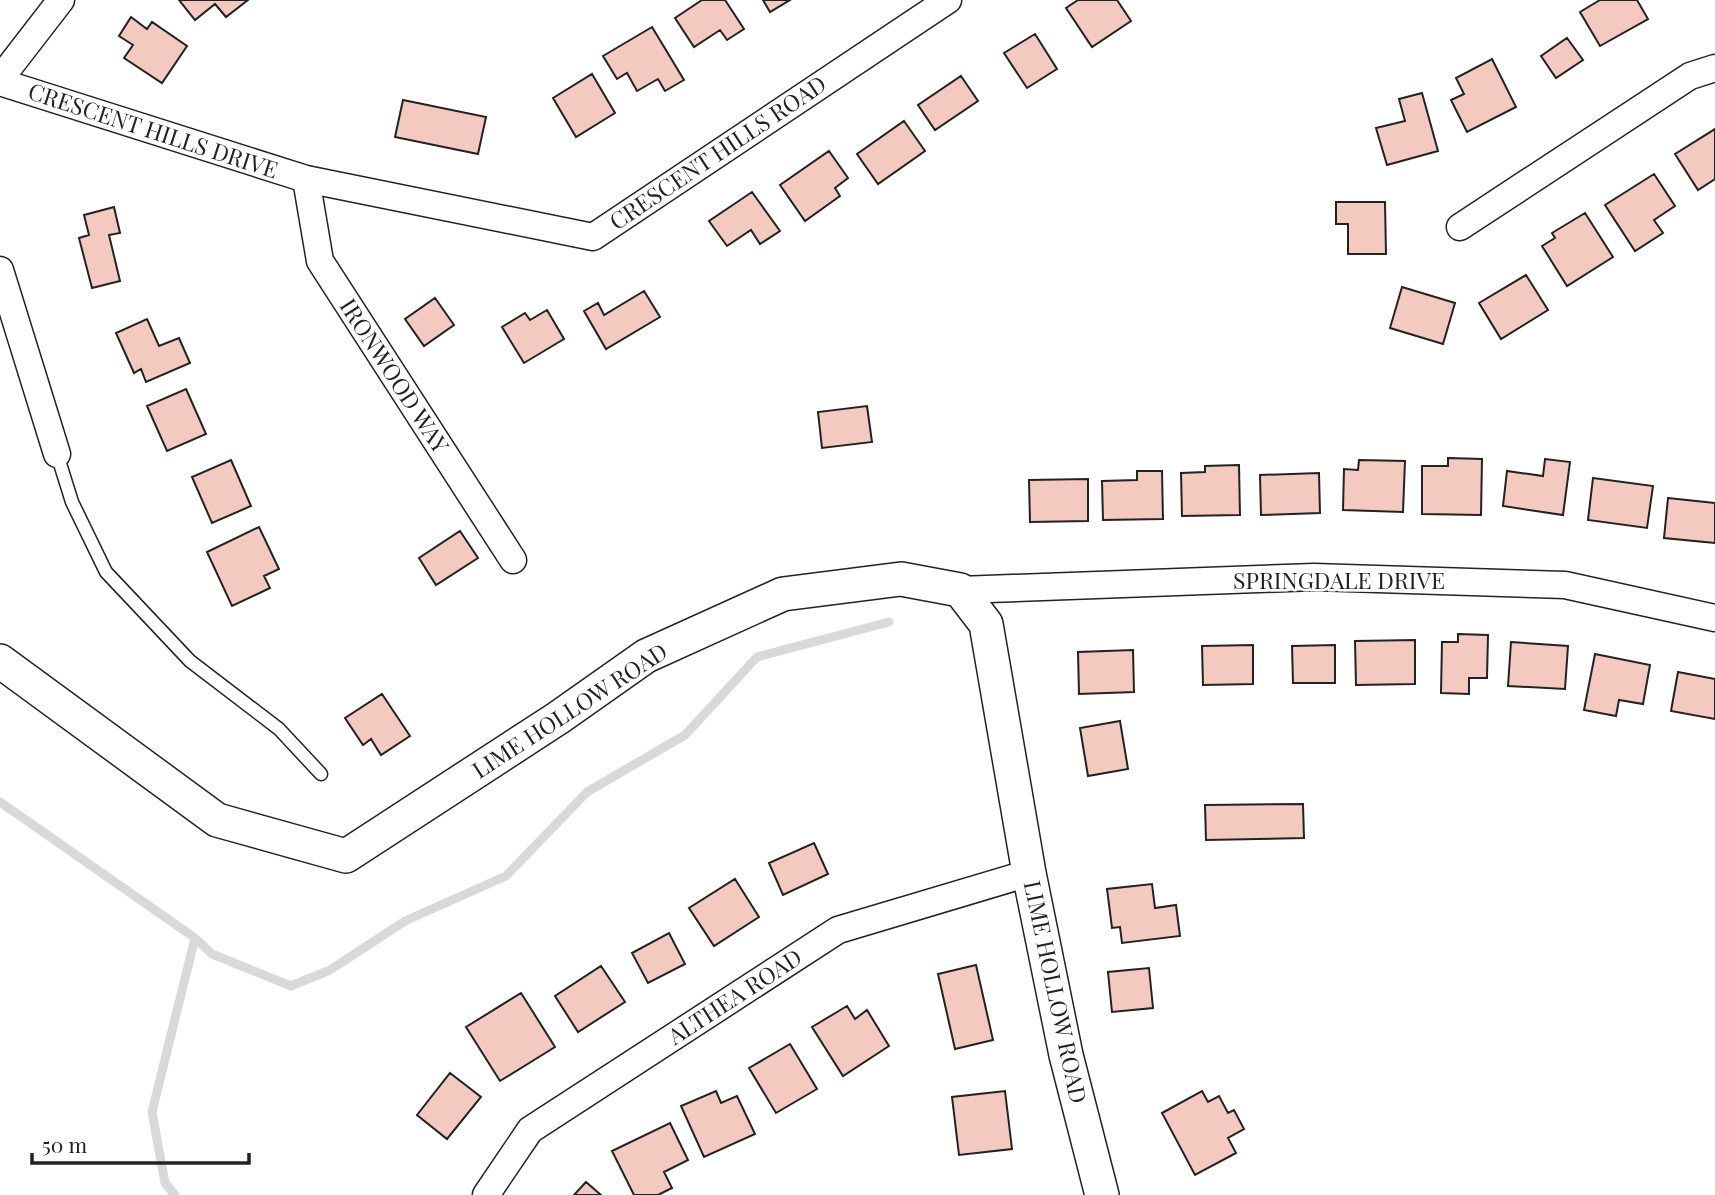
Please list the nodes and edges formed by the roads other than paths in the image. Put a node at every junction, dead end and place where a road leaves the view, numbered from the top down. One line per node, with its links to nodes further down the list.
1 (61, 0): 4 (street)
2 (948, 0): 5 (street, CRESCENT HILLS ROAD)
3 (1715, 68): 6 (street)
4 (0, 80): 5 (street, CRESCENT HILLS DRIVE)
5 (306, 179): 9 (street, IRONWOOD WAY)
6 (1460, 227)
7 (0, 270): 8 (street)
8 (57, 454): 13 (lane)
9 (513, 561)
10 (960, 590): 11 (street, SPRINGDALE DRIVE); 12 (street, LIME HOLLOW ROAD); 14 (street, LIME HOLLOW ROAD)
11 (1715, 618)
12 (0, 661)
13 (321, 774)
14 (1029, 873): 15 (street, ALTHEA ROAD); 16 (street, LIME HOLLOW ROAD)
15 (486, 1195)
16 (1102, 1195)

